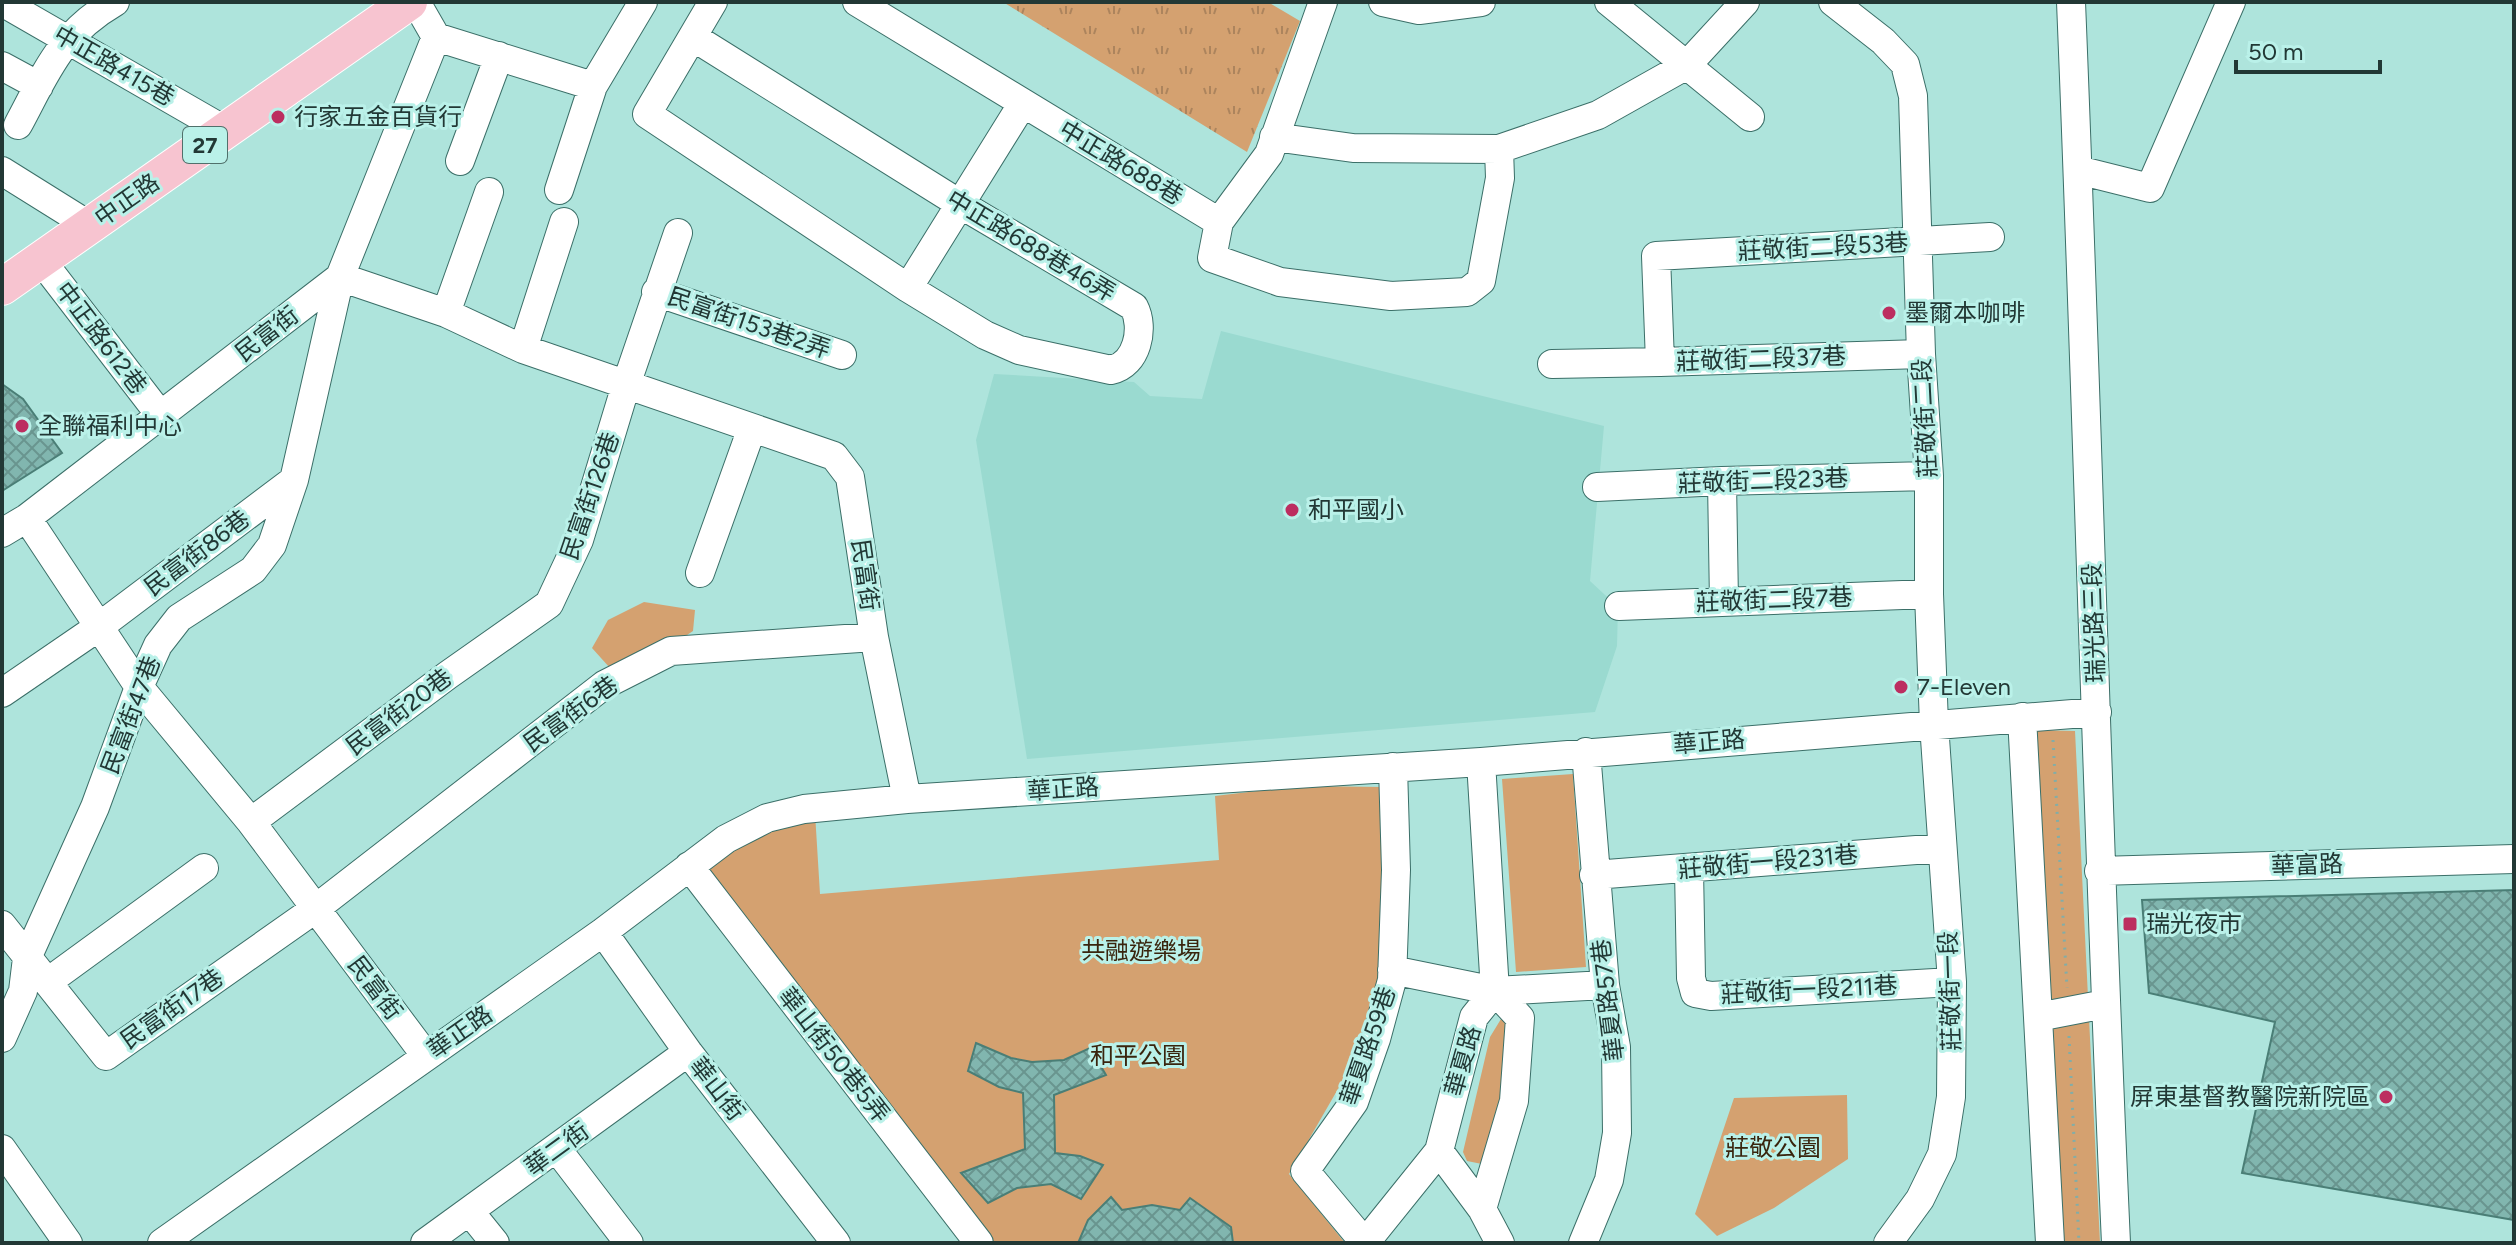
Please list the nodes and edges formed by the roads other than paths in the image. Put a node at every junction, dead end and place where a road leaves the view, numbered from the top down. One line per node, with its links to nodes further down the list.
1 (2, 2): 17 (street, 中正路415巷)
2 (115, 2): 17 (street)
3 (643, 2): 22 (street)
4 (713, 2): 16 (street)
5 (857, 2): 23 (street, 中正路688巷)
6 (1323, 2): 27 (street)
7 (1383, 2): 8 (street)
8 (1481, 2)
9 (1609, 2): 19 (street)
10 (1745, 2): 19 (street)
11 (1833, 2): 40 (street, 莊敬街二段)
12 (2071, 2): 30 (street, 瑞光路三段)
13 (2231, 2): 30 (street)
14 (397, 5): 15 (street); 26 (main road, 中正路 / 27)
15 (436, 37): 18 (street); 43 (street, 民富街47巷)
16 (693, 37): 34 (street, 中正路688巷46弄); 45 (street, 中正路688巷46弄)
17 (66, 39): 21 (street); 26 (street, 中正路415巷)
18 (499, 56): 22 (street); 29 (street)
19 (1687, 65): 24 (street); 28 (street)
20 (2, 66): 21 (street)
21 (39, 86): 25 (street)
22 (593, 86): 32 (street)
23 (1023, 103): 34 (street); 36 (street, 中正路688巷)
24 (1750, 117)
25 (18, 125)
26 (226, 131): 37 (main road, 中正路 / 27)
27 (1274, 137): 28 (street); 36 (street)
28 (1499, 149): 36 (street)
29 (460, 161)
30 (2078, 170): 71 (street, 瑞光路三段)
31 (2, 171): 37 (street)
32 (559, 190)
33 (489, 192): 47 (street)
34 (960, 204): 45 (street); 45 (street, 中正路688巷46弄)
35 (564, 222): 48 (street)
36 (1219, 222)
37 (90, 226): 42 (main road, 中正路 / 27)
38 (678, 233): 46 (street, 民富街126巷)
39 (1990, 237): 40 (street, 莊敬街二段53巷)
40 (1917, 241): 41 (street, 莊敬街二段53巷); 49 (street, 莊敬街二段)
41 (1656, 256): 51 (street, 莊敬街二段37巷)
42 (41, 260): 44 (main road, 中正路 / 27); 54 (street, 中正路612巷)
43 (340, 277): 47 (street, 民富街); 54 (street, 民富街); 57 (street, 民富街47巷)
44 (2, 287)
45 (908, 288)
46 (656, 292): 50 (street, 民富街153巷2弄); 53 (street, 民富街126巷)
47 (446, 313): 48 (street, 民富街)
48 (523, 349): 53 (street, 民富街)
49 (1921, 354): 51 (street, 莊敬街二段37巷); 56 (street, 莊敬街二段)
50 (842, 355)
51 (1660, 362): 52 (street)
52 (1552, 364)
53 (626, 385): 55 (street, 民富街); 65 (street, 民富街126巷)
54 (161, 416): 60 (street, 民富街)
55 (752, 428): 62 (street); 68 (street, 民富街)
56 (1929, 476): 58 (street, 莊敬街二段23巷); 63 (street, 莊敬街二段)
57 (294, 480): 67 (street, 民富街86巷); 69 (street, 民富街47巷)
58 (1722, 481): 59 (street, 莊敬街二段23巷); 64 (street)
59 (1597, 487)
60 (27, 518): 61 (street); 67 (street, 民富街)
61 (2, 533)
62 (700, 573)
63 (1929, 594): 64 (street, 莊敬街二段7巷); 73 (street, 莊敬街二段)
64 (1724, 602): 66 (street, 莊敬街二段7巷)
65 (549, 604): 78 (street, 民富街20巷)
66 (1619, 606)
67 (100, 626): 69 (street, 民富街); 70 (street, 民富街86巷)
68 (874, 637): 77 (street, 民富街); 86 (street, 民富街6巷)
69 (139, 687): 78 (street, 民富街); 89 (street, 民富街47巷)
70 (2, 693)
71 (2097, 712): 72 (street, 華正路); 84 (street, 瑞光路三段)
72 (2022, 717): 73 (street, 華正路); 96 (street)
73 (1934, 724): 74 (street, 華正路); 79 (street, 莊敬街一段)
74 (1586, 752): 75 (street, 華正路); 85 (street, 華夏路57巷)
75 (1481, 762): 76 (street, 華正路); 94 (street)
76 (1393, 767): 77 (street, 華正路); 90 (street, 華夏路59巷)
77 (907, 799): 81 (street, 華正路)
78 (251, 822): 86 (street, 民富街)
79 (1942, 848): 83 (street, 莊敬街一段231巷); 92 (street, 莊敬街一段)
80 (2514, 859): 84 (street, 華富路)
81 (689, 866): 88 (street, 華正路); 111 (street, 華山街50巷5弄)
82 (204, 868): 91 (street)
83 (1689, 869): 85 (street, 莊敬街一段231巷); 92 (street, 莊敬街一段211巷)
84 (2099, 871): 95 (street, 瑞光路三段)
85 (1594, 875): 93 (street, 華夏路57巷)
86 (315, 909): 91 (street, 民富街17巷); 99 (street, 民富街)
87 (2, 925): 89 (street, 民富街17巷)
88 (603, 932): 98 (street, 華山街); 99 (street, 華正路)
89 (27, 958): 91 (street, 民富街17巷); 97 (street, 民富街47巷)
90 (1392, 970): 94 (street); 112 (street, 華夏路59巷)
91 (49, 981)
92 (1952, 982): 115 (street, 莊敬街一段)
93 (1605, 985): 94 (street); 114 (street, 華夏路57巷)
94 (1495, 991): 101 (street, 華夏路); 103 (street)
95 (2105, 1004): 96 (street); 117 (street, 瑞光路三段)
96 (2038, 1017): 116 (street)
97 (2, 1038)
98 (688, 1052): 100 (street, 華二街); 110 (street, 華山街)
99 (426, 1056): 106 (street, 華正路)
100 (557, 1149): 104 (street, 華二街); 109 (street)
101 (1439, 1151): 103 (street); 112 (street, 華夏路)
102 (6, 1164): 105 (street)
103 (1482, 1209): 113 (street)
104 (470, 1212): 107 (street, 華二街); 108 (street)
105 (68, 1243)
106 (162, 1243)
107 (425, 1243)
108 (495, 1243)
109 (629, 1243)
110 (836, 1243)
111 (979, 1243)
112 (1365, 1243)
113 (1500, 1243)
114 (1583, 1243)
115 (1888, 1243)
116 (2050, 1243)
117 (2116, 1243)

